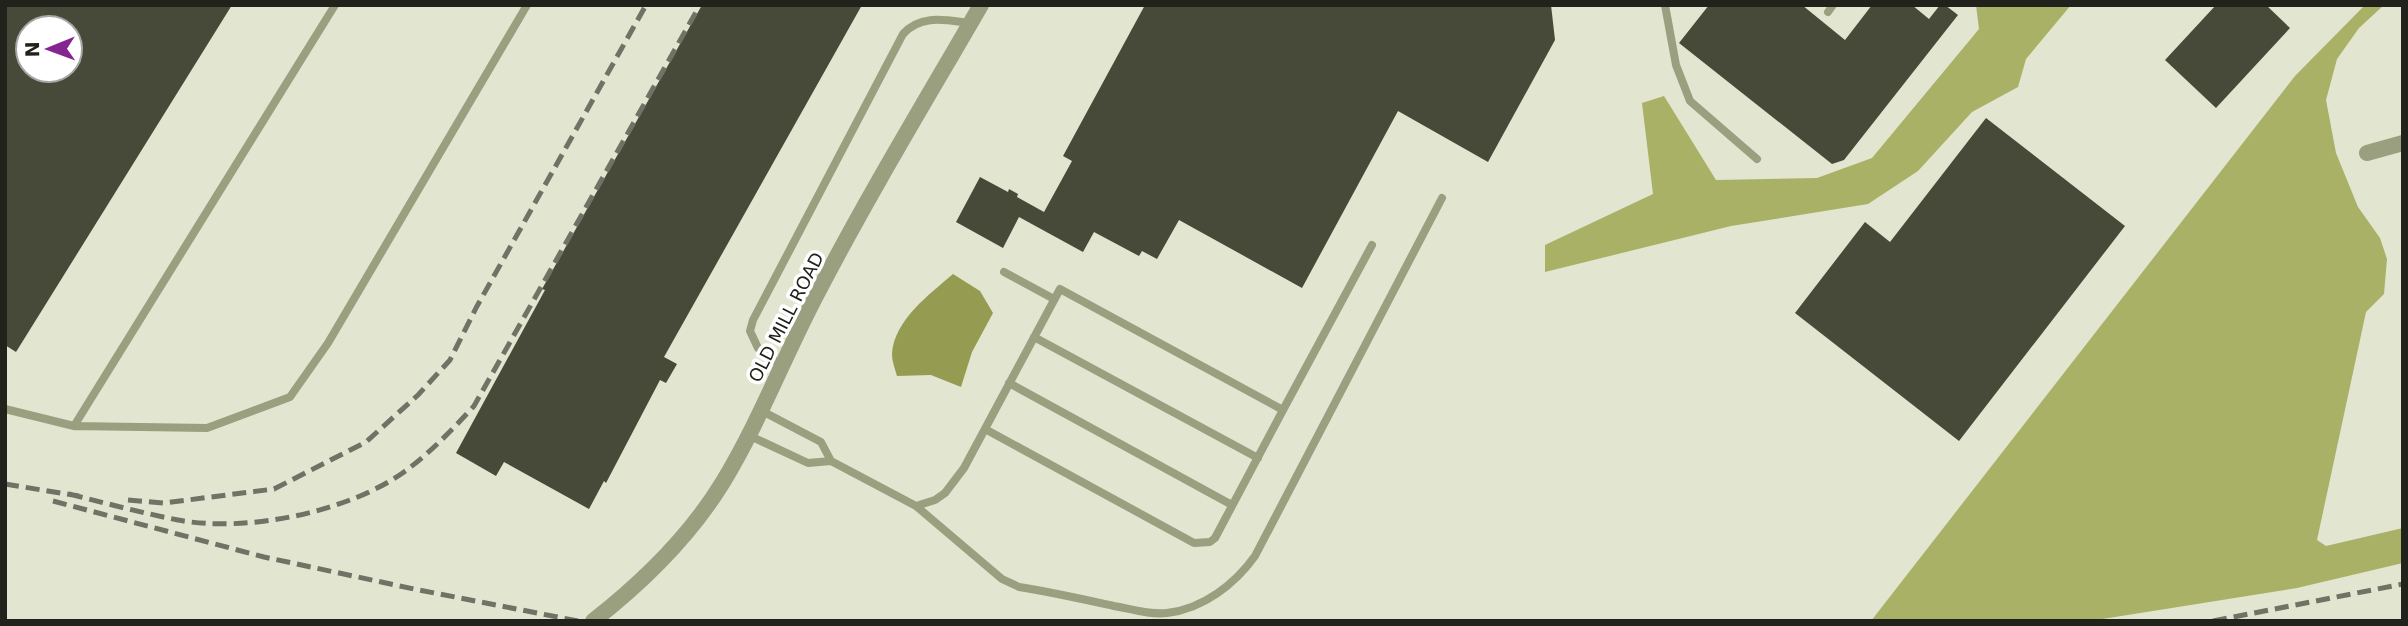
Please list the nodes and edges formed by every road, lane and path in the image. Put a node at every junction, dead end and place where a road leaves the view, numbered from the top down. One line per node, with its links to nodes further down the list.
1 (335, 5): 19 (lane)
2 (527, 5): 19 (lane)
3 (981, 5): 5 (street, OLD MILL ROAD)
4 (1665, 5): 8 (lane)
5 (971, 23): 14 (street, OLD MILL ROAD); 14 (lane)
6 (2403, 143): 7 (street)
7 (2367, 153)
8 (1757, 159)
9 (1442, 198): 25 (lane)
10 (1372, 245): 18 (lane)
11 (1004, 272): 12 (lane)
12 (1054, 299): 13 (lane); 18 (lane)
13 (1034, 337): 15 (lane); 22 (lane)
14 (782, 366): 17 (street, OLD MILL ROAD)
15 (1009, 383): 20 (lane); 24 (lane)
16 (5, 409): 19 (lane)
17 (760, 410): 21 (street, OLD MILL ROAD); 23 (lane)
18 (1283, 410): 22 (lane)
19 (74, 426)
20 (985, 429): 24 (lane); 25 (lane)
21 (748, 435): 23 (lane); 26 (street, OLD MILL ROAD)
22 (1258, 458): 24 (lane)
23 (831, 461): 25 (lane)
24 (1232, 505)
25 (916, 506)
26 (593, 621)

